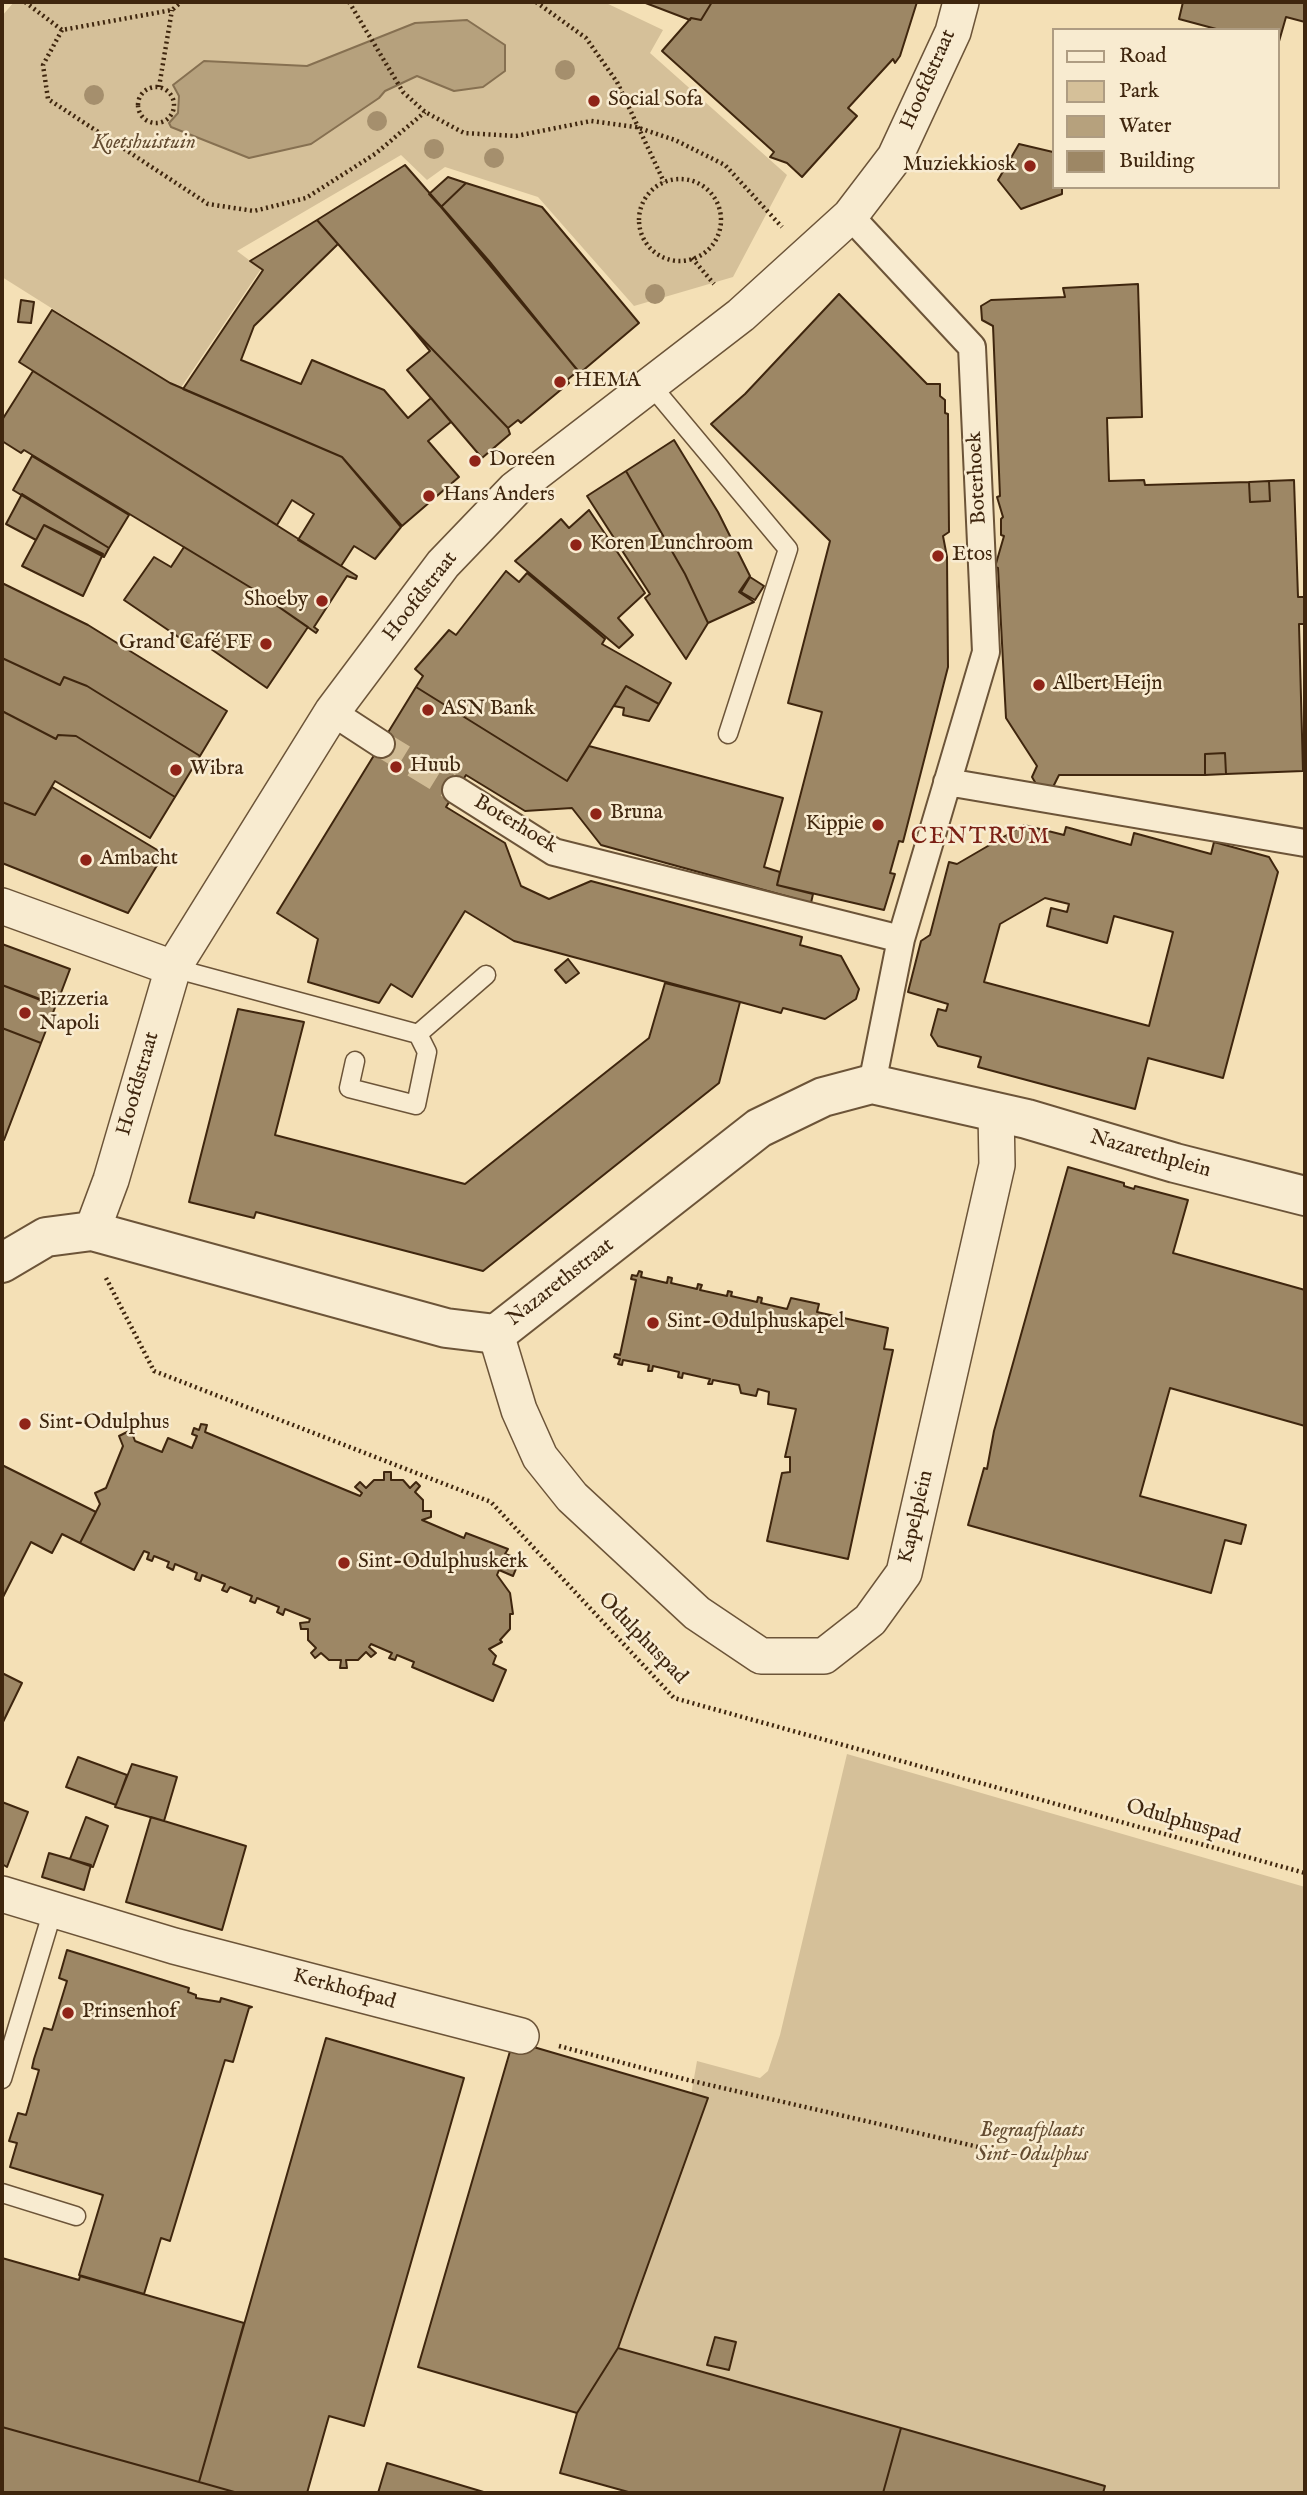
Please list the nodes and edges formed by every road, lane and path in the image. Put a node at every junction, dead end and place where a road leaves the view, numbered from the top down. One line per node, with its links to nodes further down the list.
1 (26, 2): 7 (path)
2 (181, 2): 6 (path)
3 (349, 2): 9 (path)
4 (536, 2): 10 (path)
5 (961, 2): 12 (street, Hoofdstraat)
6 (172, 10): 7 (path); 8 (path)
7 (62, 30): 9 (path)
8 (159, 87): 8 (path)
9 (425, 112): 10 (path)
10 (636, 127): 11 (path); 13 (path)
11 (664, 182): 11 (path)
12 (850, 215): 13 (street, Hoofdstraat); 18 (street, Boterhoek)
13 (806, 258): 14 (street, Hoofdstraat)
14 (650, 384): 15 (street, Hoofdstraat); 16 (lane)
15 (332, 712): 17 (street); 23 (street, Hoofdstraat)
16 (728, 734)
17 (381, 744)
18 (947, 782): 20 (street); 22 (street, Boterhoek)
19 (456, 790): 22 (street, Boterhoek)
20 (1305, 844)
21 (2, 905): 23 (street)
22 (901, 939): 27 (street, Boterhoek)
23 (173, 968): 25 (lane); 30 (street, Hoofdstraat)
24 (486, 975): 25 (lane)
25 (418, 1034): 26 (lane)
26 (355, 1062)
27 (872, 1084): 28 (street, Nazarethstraat); 32 (street, Nazarethstraat)
28 (996, 1111): 29 (street, Nazarethplein); 32 (street, Kapelplein)
29 (1305, 1196)
30 (92, 1231): 31 (street); 32 (street, Nazarethstraat); 33 (path, Odulphuspad)
31 (2, 1262)
32 (496, 1334)
33 (1305, 1873)
34 (2, 1894): 35 (street, Kerkhofpad)
35 (54, 1910): 36 (street, Kerkhofpad); 37 (lane)
36 (521, 2036): 38 (path)
37 (2, 2079)
38 (1022, 2157)
39 (2, 2193): 40 (lane)
40 (76, 2216)

